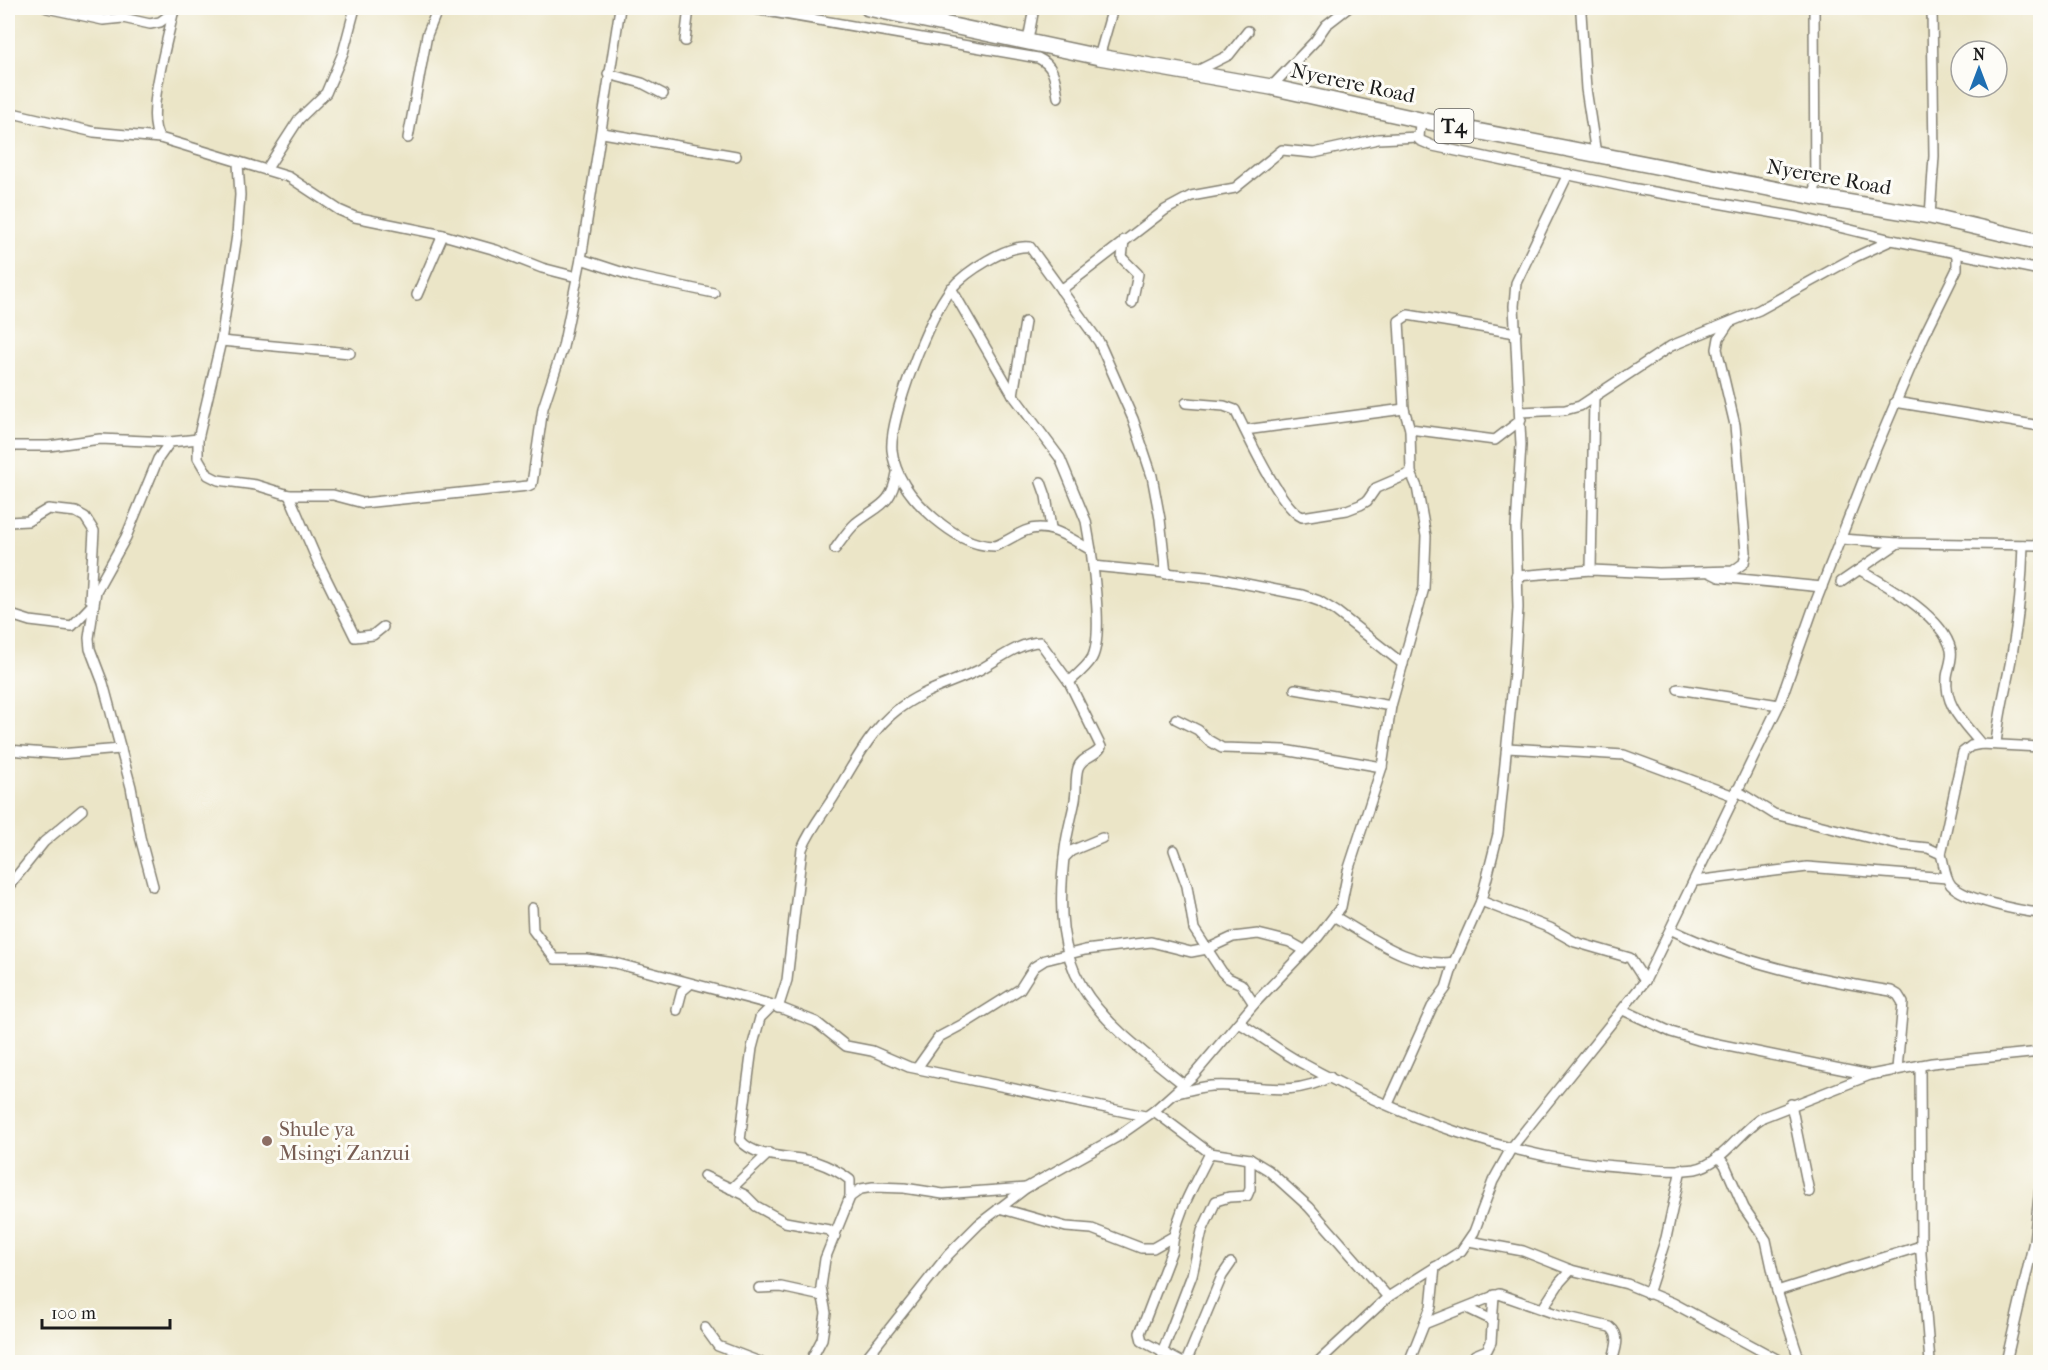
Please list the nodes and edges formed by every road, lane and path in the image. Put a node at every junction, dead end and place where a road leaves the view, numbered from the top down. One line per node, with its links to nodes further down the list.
1 (47, 8): 13 (street)
2 (355, 8): 33 (street)
3 (438, 8): 29 (street)
4 (620, 8): 20 (street)
5 (689, 8): 17 (street)
6 (749, 8): 23 (street)
7 (868, 8): 16 (highway, Nyerere Road / T4)
8 (1034, 8): 16 (street)
9 (1113, 8): 18 (street)
10 (1348, 8): 21 (street)
11 (1814, 8): 35 (street)
12 (1932, 8): 36 (street)
13 (174, 10): 28 (street)
14 (1581, 13): 30 (street)
15 (1248, 31): 19 (street)
16 (1028, 40): 18 (highway, Nyerere Road / T4)
17 (685, 41)
18 (1099, 57): 19 (highway, Nyerere Road / T4)
19 (1193, 73): 21 (highway, Nyerere Road / T4)
20 (608, 74): 22 (street); 26 (street)
21 (1271, 87): 25 (highway, Nyerere Road / T4)
22 (663, 94)
23 (1058, 97)
24 (8, 112): 28 (street)
25 (1420, 120): 27 (street); 30 (highway, Nyerere Road / T4)
26 (603, 133): 31 (street); 42 (street)
27 (1418, 137): 34 (street); 38 (street)
28 (160, 138): 32 (street)
29 (408, 138)
30 (1596, 154): 35 (highway, Nyerere Road / T4)
31 (736, 156)
32 (238, 163): 33 (street); 53 (street)
33 (266, 170): 37 (street)
34 (1568, 174): 39 (street); 52 (street)
35 (1815, 197): 36 (highway, Nyerere Road / T4)
36 (1930, 216): 40 (highway, Nyerere Road / T4)
37 (443, 235): 44 (street); 48 (street)
38 (1124, 240): 46 (street); 49 (street)
39 (1892, 240): 41 (street); 51 (street)
40 (2040, 242)
41 (1957, 253): 43 (street); 57 (street)
42 (581, 259): 44 (street); 47 (street)
43 (2040, 270)
44 (577, 277): 70 (street)
45 (951, 288): 46 (street); 55 (street); 67 (street)
46 (1061, 290): 83 (street)
47 (714, 293)
48 (417, 295)
49 (1132, 303)
50 (1025, 322): 55 (street)
51 (1729, 323): 56 (street); 81 (street)
52 (1516, 333): 59 (street); 60 (street)
53 (221, 341): 54 (street); 64 (street)
54 (350, 353)
55 (1013, 395): 78 (street)
56 (1594, 397): 60 (street); 80 (street)
57 (1895, 402): 61 (street); 73 (street)
58 (1186, 403): 63 (street)
59 (1404, 409): 62 (street); 63 (street)
60 (1521, 416): 62 (street); 84 (street)
61 (2040, 426)
62 (1410, 429): 68 (street)
63 (1245, 430): 68 (street)
64 (198, 440): 65 (street); 70 (street)
65 (170, 442): 66 (street); 87 (street)
66 (8, 446)
67 (897, 473): 72 (street); 77 (street)
68 (1411, 473): 90 (street)
69 (1041, 482): 72 (street)
70 (289, 495): 89 (street)
71 (8, 522): 87 (street)
72 (1050, 528): 78 (street)
73 (1841, 539): 74 (street); 86 (street)
74 (1898, 543): 75 (street); 82 (street)
75 (2023, 545): 76 (street); 98 (street)
76 (2040, 545)
77 (835, 549)
78 (1091, 550): 79 (street)
79 (1093, 566): 83 (street); 91 (street)
80 (1591, 570): 81 (street); 84 (street)
81 (1706, 570): 86 (street)
82 (1860, 570): 85 (street); 97 (street)
83 (1166, 574): 90 (street)
84 (1516, 576): 100 (street)
85 (1841, 582)
86 (1822, 588): 95 (street)
87 (91, 606): 88 (street); 101 (street)
88 (8, 614)
89 (383, 627)
90 (1403, 664): 94 (street)
91 (1069, 682): 109 (street); 126 (street)
92 (1295, 689): 94 (street)
93 (1678, 689): 95 (street)
94 (1392, 705): 103 (street)
95 (1779, 705): 104 (street)
96 (1176, 718): 103 (street)
97 (1981, 744): 98 (street); 108 (street)
98 (1996, 744): 99 (street)
99 (2040, 747)
100 (1507, 748): 104 (street); 114 (street)
101 (121, 749): 102 (street); 112 (street)
102 (8, 750)
103 (1382, 767): 117 (street)
104 (1735, 793): 108 (street); 111 (street)
105 (82, 810): 113 (street)
106 (1102, 838): 109 (street)
107 (1174, 850): 119 (street)
108 (1941, 854): 110 (street)
109 (1064, 858): 121 (street)
110 (1947, 878): 111 (street); 116 (street)
111 (1695, 881): 118 (street)
112 (153, 886)
113 (8, 887)
114 (1481, 902): 122 (street); 123 (street)
115 (532, 908): 124 (street)
116 (2040, 913)
117 (1335, 917): 120 (street); 122 (street)
118 (1672, 930): 123 (street); 133 (street)
119 (1207, 949): 120 (street); 121 (street); 125 (street)
120 (1304, 950): 125 (street)
121 (1068, 953): 132 (street); 136 (street)
122 (1454, 962): 138 (street)
123 (1645, 981): 128 (street)
124 (689, 985): 126 (street); 127 (street)
125 (1254, 1004): 129 (street)
126 (775, 1007): 132 (street); 142 (street)
127 (677, 1010)
128 (1623, 1010): 134 (street); 141 (street)
129 (1239, 1023): 135 (street); 136 (street)
130 (2040, 1052): 131 (street)
131 (1920, 1065): 133 (street); 158 (street)
132 (917, 1068): 140 (street)
133 (1897, 1069): 134 (street)
134 (1870, 1075): 139 (street)
135 (1330, 1077): 137 (street); 138 (street)
136 (1183, 1084): 137 (street)
137 (1171, 1095): 140 (street)
138 (1388, 1104): 141 (street)
139 (1791, 1104): 144 (street); 151 (street)
140 (1150, 1113): 143 (street); 148 (street)
141 (1512, 1147): 146 (street); 156 (street)
142 (769, 1153): 150 (street); 152 (street)
143 (1210, 1153): 145 (street); 155 (street)
144 (1718, 1156): 146 (street); 163 (street)
145 (1250, 1159): 167 (street); 173 (street)
146 (1681, 1169): 164 (street)
147 (704, 1176): 150 (street)
148 (1026, 1188): 152 (street); 153 (street)
149 (2040, 1188): 157 (street)
150 (731, 1189): 154 (street)
151 (1809, 1192)
152 (850, 1197): 154 (street)
153 (999, 1208): 155 (street); 176 (street)
154 (836, 1236): 166 (street)
155 (1174, 1236): 173 (street)
156 (1469, 1241): 160 (street); 161 (street)
157 (2037, 1241): 186 (street)
158 (1921, 1246): 163 (street); 185 (street)
159 (1231, 1263): 178 (street)
160 (1435, 1267): 167 (street); 171 (street)
161 (1571, 1270): 164 (street); 169 (street)
162 (759, 1288): 166 (street)
163 (1777, 1291): 184 (street)
164 (1648, 1294): 183 (street)
165 (1494, 1295): 168 (street); 169 (street); 170 (street)
166 (822, 1296): 175 (street)
167 (1388, 1297): 179 (street)
168 (1467, 1308): 170 (street); 171 (street)
169 (1543, 1308): 182 (street)
170 (1492, 1320): 181 (street)
171 (1424, 1324): 180 (street)
172 (705, 1328): 174 (street)
173 (1162, 1353): 177 (street)
174 (760, 1362)
175 (810, 1362)
176 (863, 1362)
177 (1181, 1362)
178 (1186, 1362)
179 (1318, 1362)
180 (1409, 1362)
181 (1471, 1362)
182 (1612, 1362)
183 (1782, 1362)
184 (1800, 1362)
185 (1930, 1362)
186 (2006, 1362)

